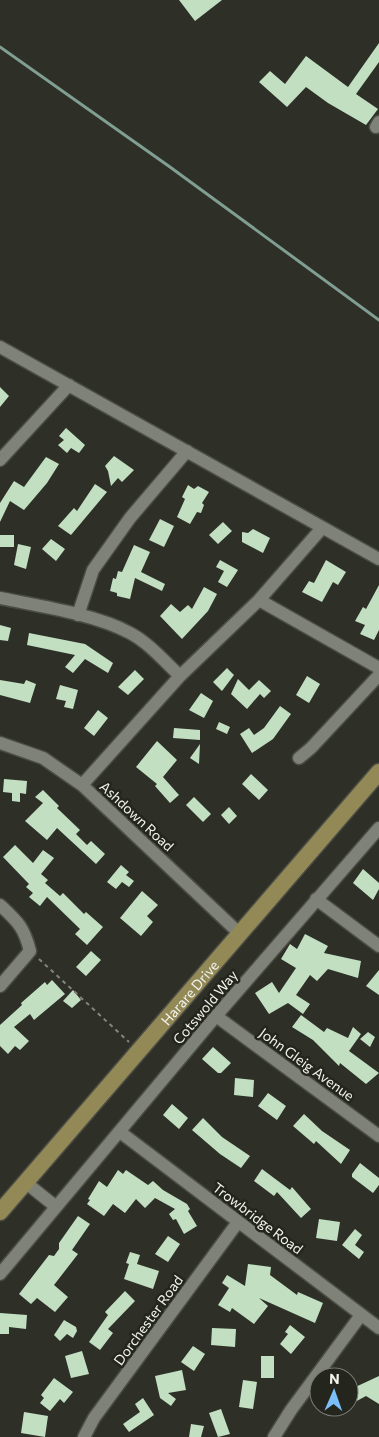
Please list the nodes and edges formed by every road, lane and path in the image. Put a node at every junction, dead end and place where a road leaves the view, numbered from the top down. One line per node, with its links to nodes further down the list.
1 (0, 347): 2 (street)
2 (69, 385): 3 (street); 4 (street)
3 (187, 451): 5 (street); 9 (street)
4 (0, 460)
5 (322, 528): 6 (street); 8 (street)
6 (379, 559)
7 (0, 598): 9 (street)
8 (259, 600): 10 (street); 12 (street)
9 (78, 615): 12 (street)
10 (379, 668)
11 (379, 675): 14 (street)
12 (180, 676): 16 (street)
13 (0, 743): 16 (street, Ashdown Road)
14 (299, 758)
15 (379, 772): 20 (main road, Harare Drive)
16 (82, 785): 20 (street, Ashdown Road)
17 (379, 828): 18 (street, Cotswold Way)
18 (316, 899): 21 (street); 24 (street, Cotswold Way)
19 (0, 905): 22 (street)
20 (239, 932): 25 (main road, Harare Drive)
21 (379, 946)
22 (30, 951): 23 (street); 25 (path)
23 (0, 986)
24 (216, 1016): 26 (street, Cotswold Way); 27 (street, John Gleig Avenue)
25 (138, 1050): 28 (main road, Harare Drive)
26 (120, 1132): 29 (street, Cotswold Way); 31 (street, Trowbridge Road)
27 (379, 1136)
28 (24, 1182): 29 (street); 30 (main road, Harare Drive)
29 (55, 1206): 32 (street, Cotswold Way)
30 (0, 1212)
31 (238, 1222): 33 (street, Trowbridge Road); 35 (street, Dorchester Road)
32 (0, 1274)
33 (361, 1315): 34 (street, Trowbridge Road); 36 (street)
34 (379, 1328)
35 (84, 1437)
36 (274, 1437)

